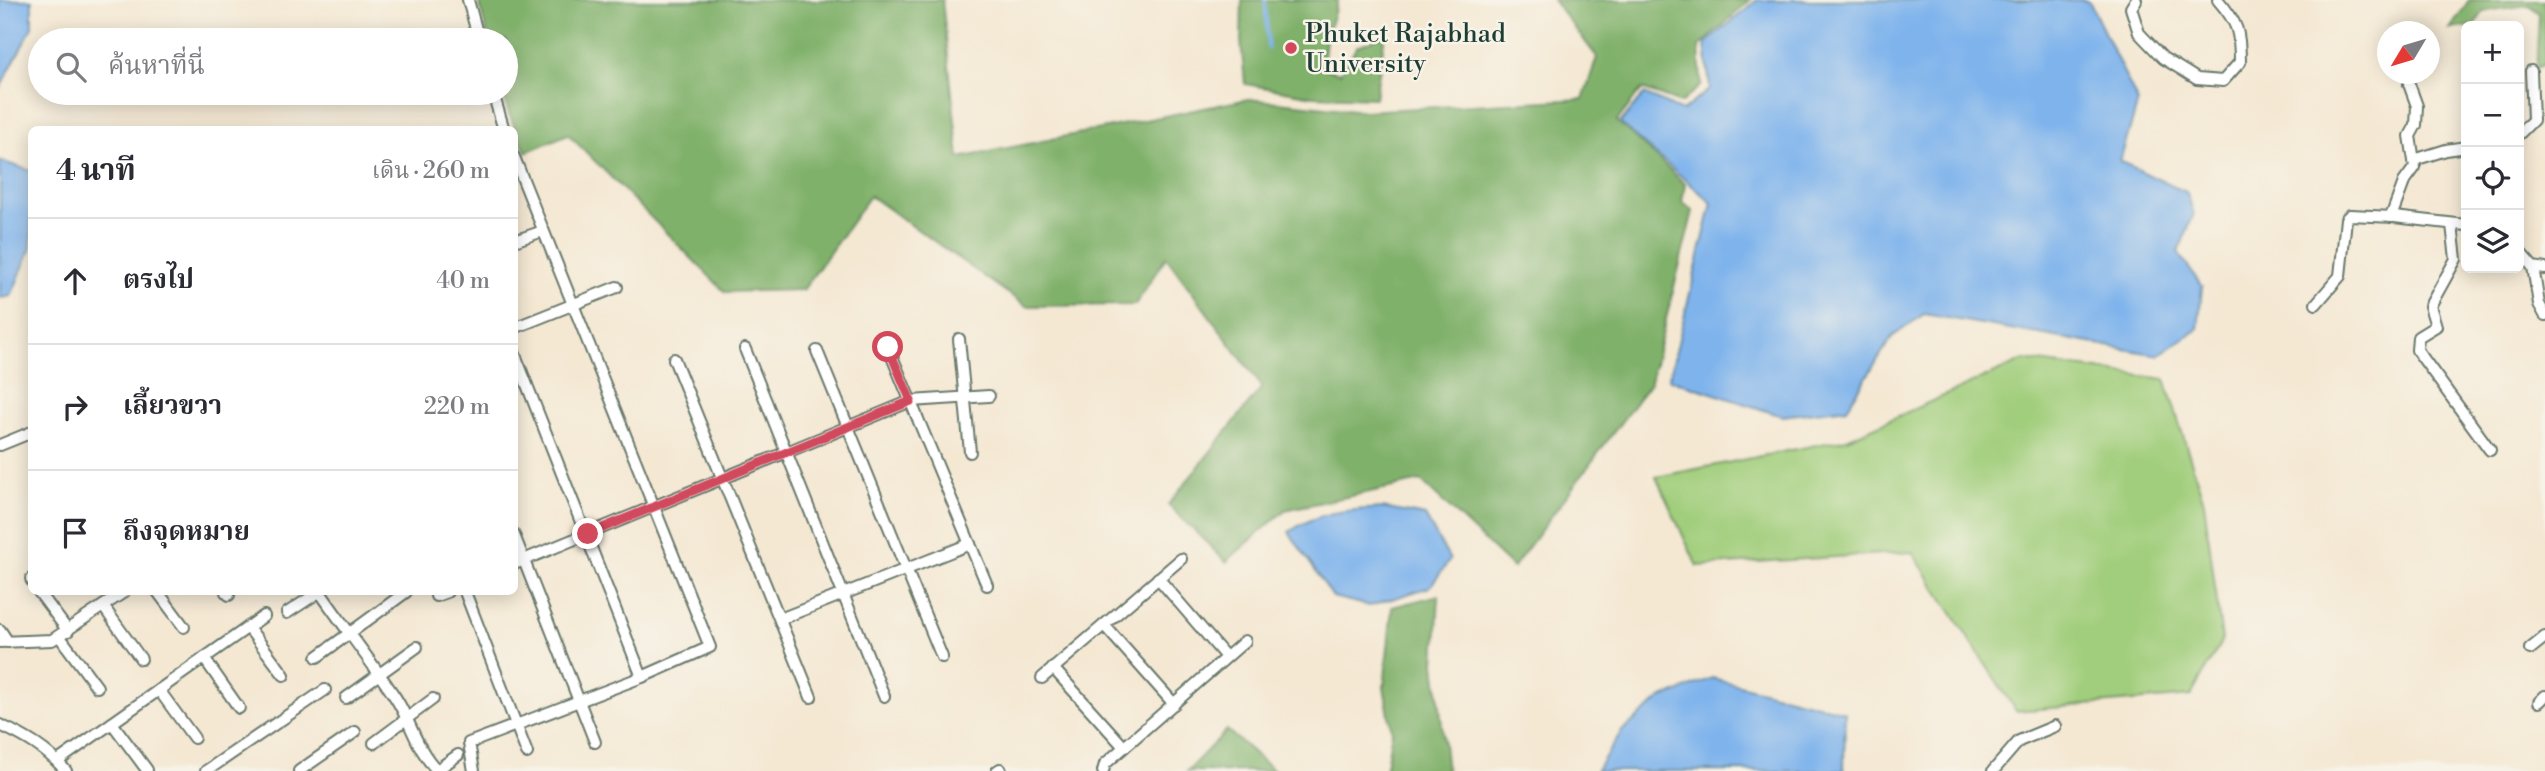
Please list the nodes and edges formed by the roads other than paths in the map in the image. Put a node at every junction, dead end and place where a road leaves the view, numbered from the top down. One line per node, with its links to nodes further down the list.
1 (468, 0): 4 (street)
2 (2136, 0): 3 (street)
3 (2218, 0)
4 (476, 28)
5 (2530, 71): 9 (street)
6 (2409, 84): 11 (street)
7 (497, 105): 8 (street)
8 (503, 126)
9 (2524, 129)
10 (2461, 148): 11 (street)
11 (2414, 160): 13 (street)
12 (518, 167): 16 (street)
13 (2391, 217): 14 (street); 23 (street)
14 (2452, 225): 15 (street); 38 (street)
15 (2461, 225)
16 (543, 232): 17 (street); 22 (street)
17 (518, 240)
18 (2524, 257): 19 (street)
19 (2533, 267): 20 (street); 24 (street)
20 (2545, 269)
21 (618, 287): 22 (street)
22 (573, 304): 25 (street); 42 (street)
23 (2316, 304)
24 (2545, 315)
25 (518, 326)
26 (959, 340): 33 (street)
27 (888, 347): 34 (street)
28 (745, 349): 39 (street)
29 (817, 351): 35 (street)
30 (674, 359): 41 (street)
31 (518, 362): 43 (street)
32 (989, 396): 33 (street)
33 (964, 398): 34 (street); 40 (street)
34 (911, 401): 35 (street); 44 (street)
35 (849, 426): 39 (street); 47 (street)
36 (28, 434): 37 (street)
37 (0, 445)
38 (2490, 450)
39 (788, 452): 41 (street); 50 (street)
40 (970, 452)
41 (723, 478): 42 (street); 60 (street)
42 (654, 506): 43 (street); 80 (street)
43 (588, 534): 46 (street); 80 (street)
44 (970, 544): 47 (street); 49 (street)
45 (1181, 559): 48 (street)
46 (519, 563): 89 (street)
47 (906, 569): 50 (street); 73 (street)
48 (1158, 578): 61 (street); 74 (street)
49 (987, 585)
50 (844, 594): 60 (street); 85 (street)
51 (41, 595): 65 (street)
52 (160, 595): 62 (street)
53 (314, 595): 58 (street)
54 (321, 595): 66 (street)
55 (402, 595): 66 (street)
56 (466, 595): 95 (street)
57 (108, 599): 65 (street); 76 (street)
58 (287, 613)
59 (264, 615): 63 (street)
60 (780, 619): 86 (street)
61 (1104, 625): 77 (street); 90 (street)
62 (184, 627)
63 (248, 627): 75 (street); 78 (street)
64 (0, 630): 69 (street)
65 (64, 634): 69 (street); 82 (street)
66 (349, 634): 72 (street); 79 (street)
67 (2545, 638): 71 (street)
68 (1245, 641): 74 (street)
69 (4, 642)
70 (417, 647): 79 (street)
71 (2530, 649)
72 (317, 657)
73 (942, 657)
74 (1226, 657): 90 (street)
75 (204, 658): 83 (street); 91 (street)
76 (141, 659)
77 (1053, 668): 81 (street); 101 (street)
78 (284, 675)
79 (378, 675): 87 (street); 92 (street)
80 (642, 677): 89 (street)
81 (1042, 678)
82 (97, 687)
83 (159, 690): 93 (street); 98 (street)
84 (325, 690): 108 (street)
85 (884, 696)
86 (811, 697)
87 (346, 698)
88 (433, 699): 92 (street)
89 (579, 701): 95 (street); 99 (street)
90 (1174, 704): 101 (street)
91 (239, 708)
92 (406, 719): 100 (street); 105 (street)
93 (113, 723): 104 (street); 106 (street)
94 (0, 725): 104 (street)
95 (516, 725): 102 (street); 111 (street)
96 (2055, 726): 113 (street)
97 (355, 732): 109 (street)
98 (194, 738)
99 (595, 742)
100 (374, 743)
101 (1124, 747): 112 (street)
102 (527, 753)
103 (458, 755): 105 (street)
104 (58, 761): 107 (street)
105 (435, 768): 110 (street)
106 (147, 770)
107 (66, 771)
108 (206, 771)
109 (299, 771)
110 (419, 771)
111 (474, 771)
112 (1103, 771)
113 (1993, 771)

